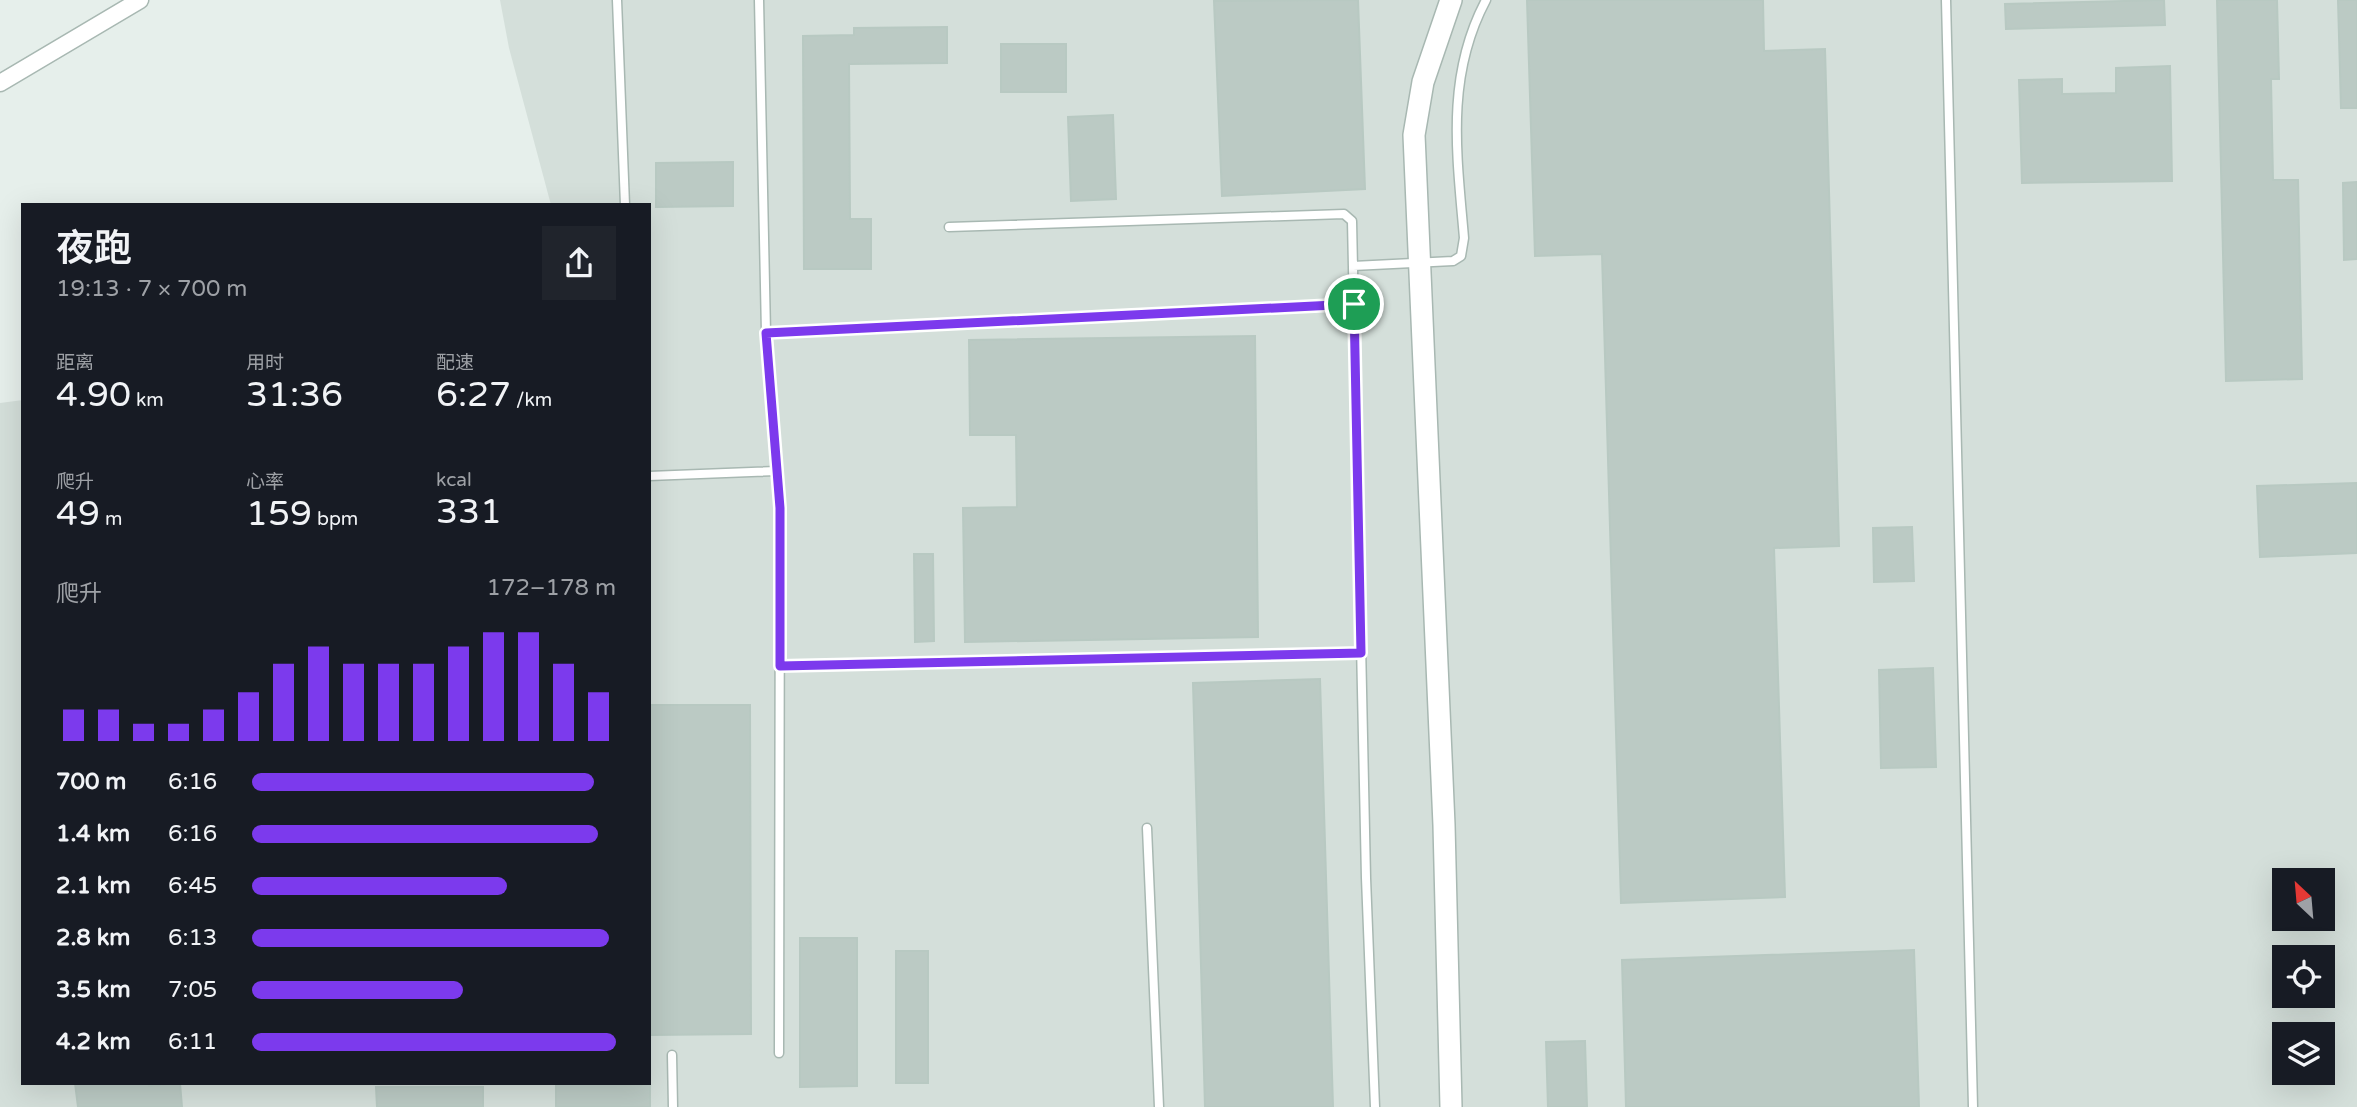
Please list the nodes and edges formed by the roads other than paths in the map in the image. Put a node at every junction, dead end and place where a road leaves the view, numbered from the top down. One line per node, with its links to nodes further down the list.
1 (140, 0): 7 (street)
2 (617, 0): 8 (lane)
3 (759, 0): 13 (lane)
4 (1451, 0): 10 (street)
5 (1486, 0): 10 (lane)
6 (1946, 0): 25 (lane)
7 (0, 83)
8 (625, 203)
9 (949, 227): 11 (lane)
10 (1419, 263): 11 (lane); 24 (street)
11 (1353, 266): 12 (lane)
12 (1354, 304): 13 (lane); 16 (lane)
13 (766, 333): 14 (lane)
14 (777, 471): 15 (lane); 17 (lane)
15 (651, 475)
16 (1361, 653): 17 (lane); 23 (lane)
17 (780, 666): 19 (lane)
18 (1147, 828): 22 (lane)
19 (779, 1053)
20 (673, 1055): 21 (lane)
21 (673, 1107)
22 (1159, 1107)
23 (1375, 1107)
24 (1451, 1107)
25 (1973, 1107)

